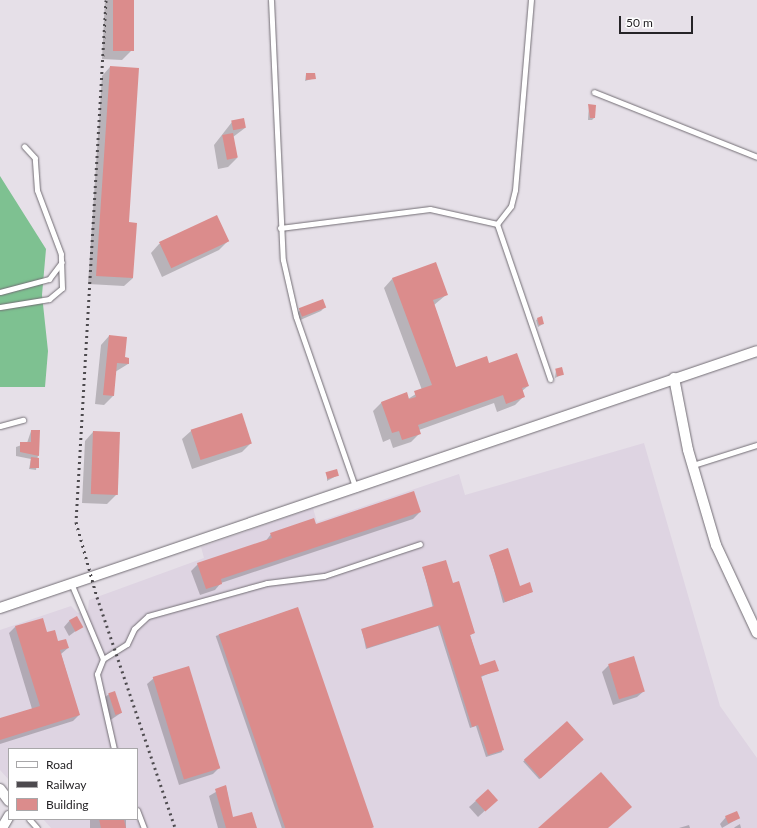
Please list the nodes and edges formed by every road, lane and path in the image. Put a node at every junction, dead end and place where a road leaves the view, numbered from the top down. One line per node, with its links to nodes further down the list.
1 (271, 0): 7 (lane)
2 (531, 0): 6 (lane)
3 (594, 92): 5 (lane)
4 (24, 146): 8 (lane)
5 (757, 157)
6 (498, 224): 7 (lane); 13 (lane)
7 (280, 228): 18 (lane)
8 (62, 262): 9 (lane); 10 (lane)
9 (0, 292)
10 (0, 307)
11 (757, 351): 12 (street)
12 (674, 378): 17 (street); 18 (street)
13 (550, 379)
14 (23, 420): 15 (lane)
15 (0, 426)
16 (757, 445): 17 (lane)
17 (693, 465): 22 (street)
18 (356, 489): 20 (street)
19 (420, 544): 23 (lane)
20 (71, 583): 21 (street); 23 (lane)
21 (0, 608)
22 (757, 633)
23 (103, 659): 24 (lane)
24 (114, 748)
25 (0, 789): 26 (street)
26 (8, 801)
27 (138, 813): 32 (lane)
28 (8, 818): 30 (street)
29 (30, 820): 31 (lane)
30 (2, 828)
31 (37, 828)
32 (144, 828)

